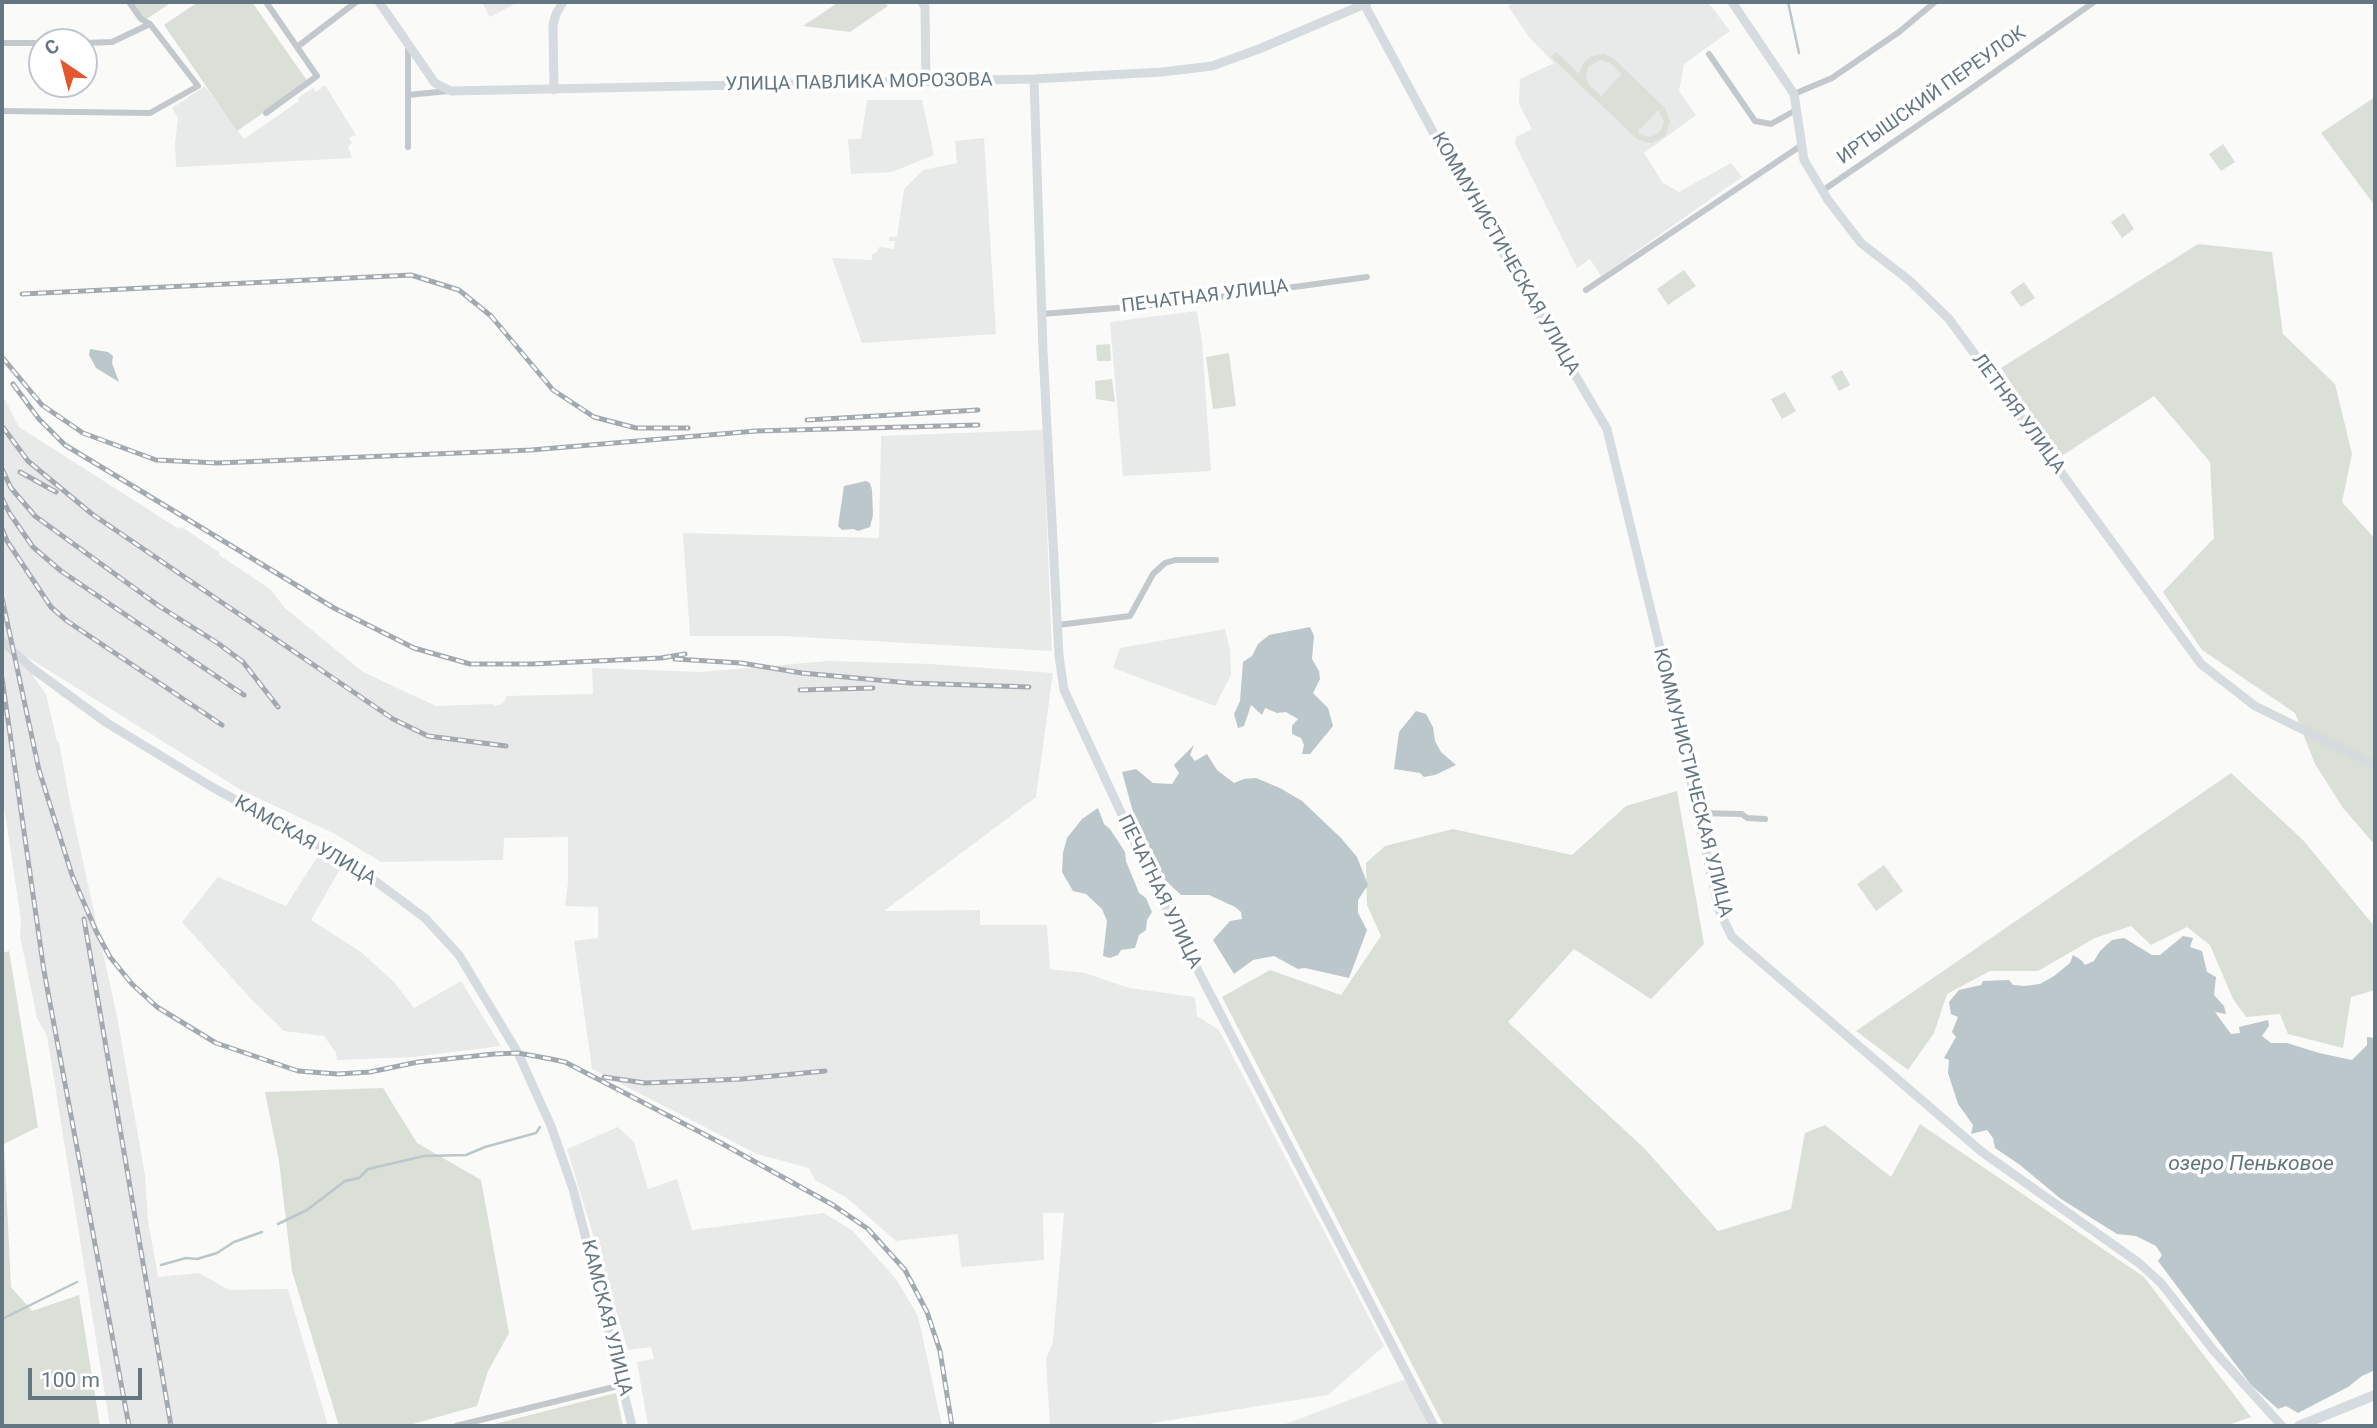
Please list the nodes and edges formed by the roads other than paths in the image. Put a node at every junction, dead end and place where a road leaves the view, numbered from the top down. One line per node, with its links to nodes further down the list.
1 (129, 2): 11 (street)
2 (266, 2): 16 (street)
3 (356, 2): 16 (street)
4 (379, 2): 15 (street)
5 (563, 2): 20 (street)
6 (922, 2): 19 (street)
7 (1732, 2): 22 (street, ЛЕТНЯЯ УЛИЦА)
8 (1935, 2): 22 (street)
9 (2094, 2): 29 (street, ИРТЫШСКИЙ ПЕРЕУЛОК)
10 (1365, 3): 18 (street, УЛИЦА ПАВЛИКА МОРОЗОВА); 37 (street, КОММУНИСТИЧЕСКАЯ УЛИЦА)
11 (150, 24): 12 (street); 25 (street)
12 (98, 42)
13 (2, 43): 14 (street)
14 (28, 43)
15 (408, 44): 21 (street); 23 (street)
16 (297, 47): 26 (street)
17 (1709, 54): 24 (street)
18 (1034, 79): 19 (street, УЛИЦА ПАВЛИКА МОРОЗОВА); 32 (street, ПЕЧАТНАЯ УЛИЦА)
19 (926, 81): 20 (street, УЛИЦА ПАВЛИКА МОРОЗОВА)
20 (554, 90): 21 (street, УЛИЦА ПАВЛИКА МОРОЗОВА)
21 (451, 91): 23 (street)
22 (1794, 94): 24 (street, ЛЕТНЯЯ УЛИЦА)
23 (408, 95): 28 (street)
24 (1796, 110): 27 (street, ЛЕТНЯЯ УЛИЦА)
25 (2, 111)
26 (266, 113)
27 (1802, 145): 29 (street, ЛЕТНЯЯ УЛИЦА); 31 (street)
28 (408, 147)
29 (1822, 191): 36 (street, ЛЕТНЯЯ УЛИЦА)
30 (1367, 277): 32 (street, ПЕЧАТНАЯ УЛИЦА)
31 (1586, 290)
32 (1042, 313): 34 (street, ПЕЧАТНАЯ УЛИЦА)
33 (1216, 560): 34 (street)
34 (1058, 625): 43 (street, ПЕЧАТНАЯ УЛИЦА)
35 (2, 641): 39 (street, КАМСКАЯ УЛИЦА)
36 (2375, 765)
37 (1698, 813): 38 (street); 44 (street, КОММУНИСТИЧЕСКАЯ УЛИЦА)
38 (1765, 819)
39 (622, 1385): 41 (street); 42 (street, КАМСКАЯ УЛИЦА)
40 (2375, 1395): 45 (main road)
41 (456, 1426)
42 (632, 1426)
43 (1434, 1426)
44 (2282, 1426)
45 (2299, 1426)

